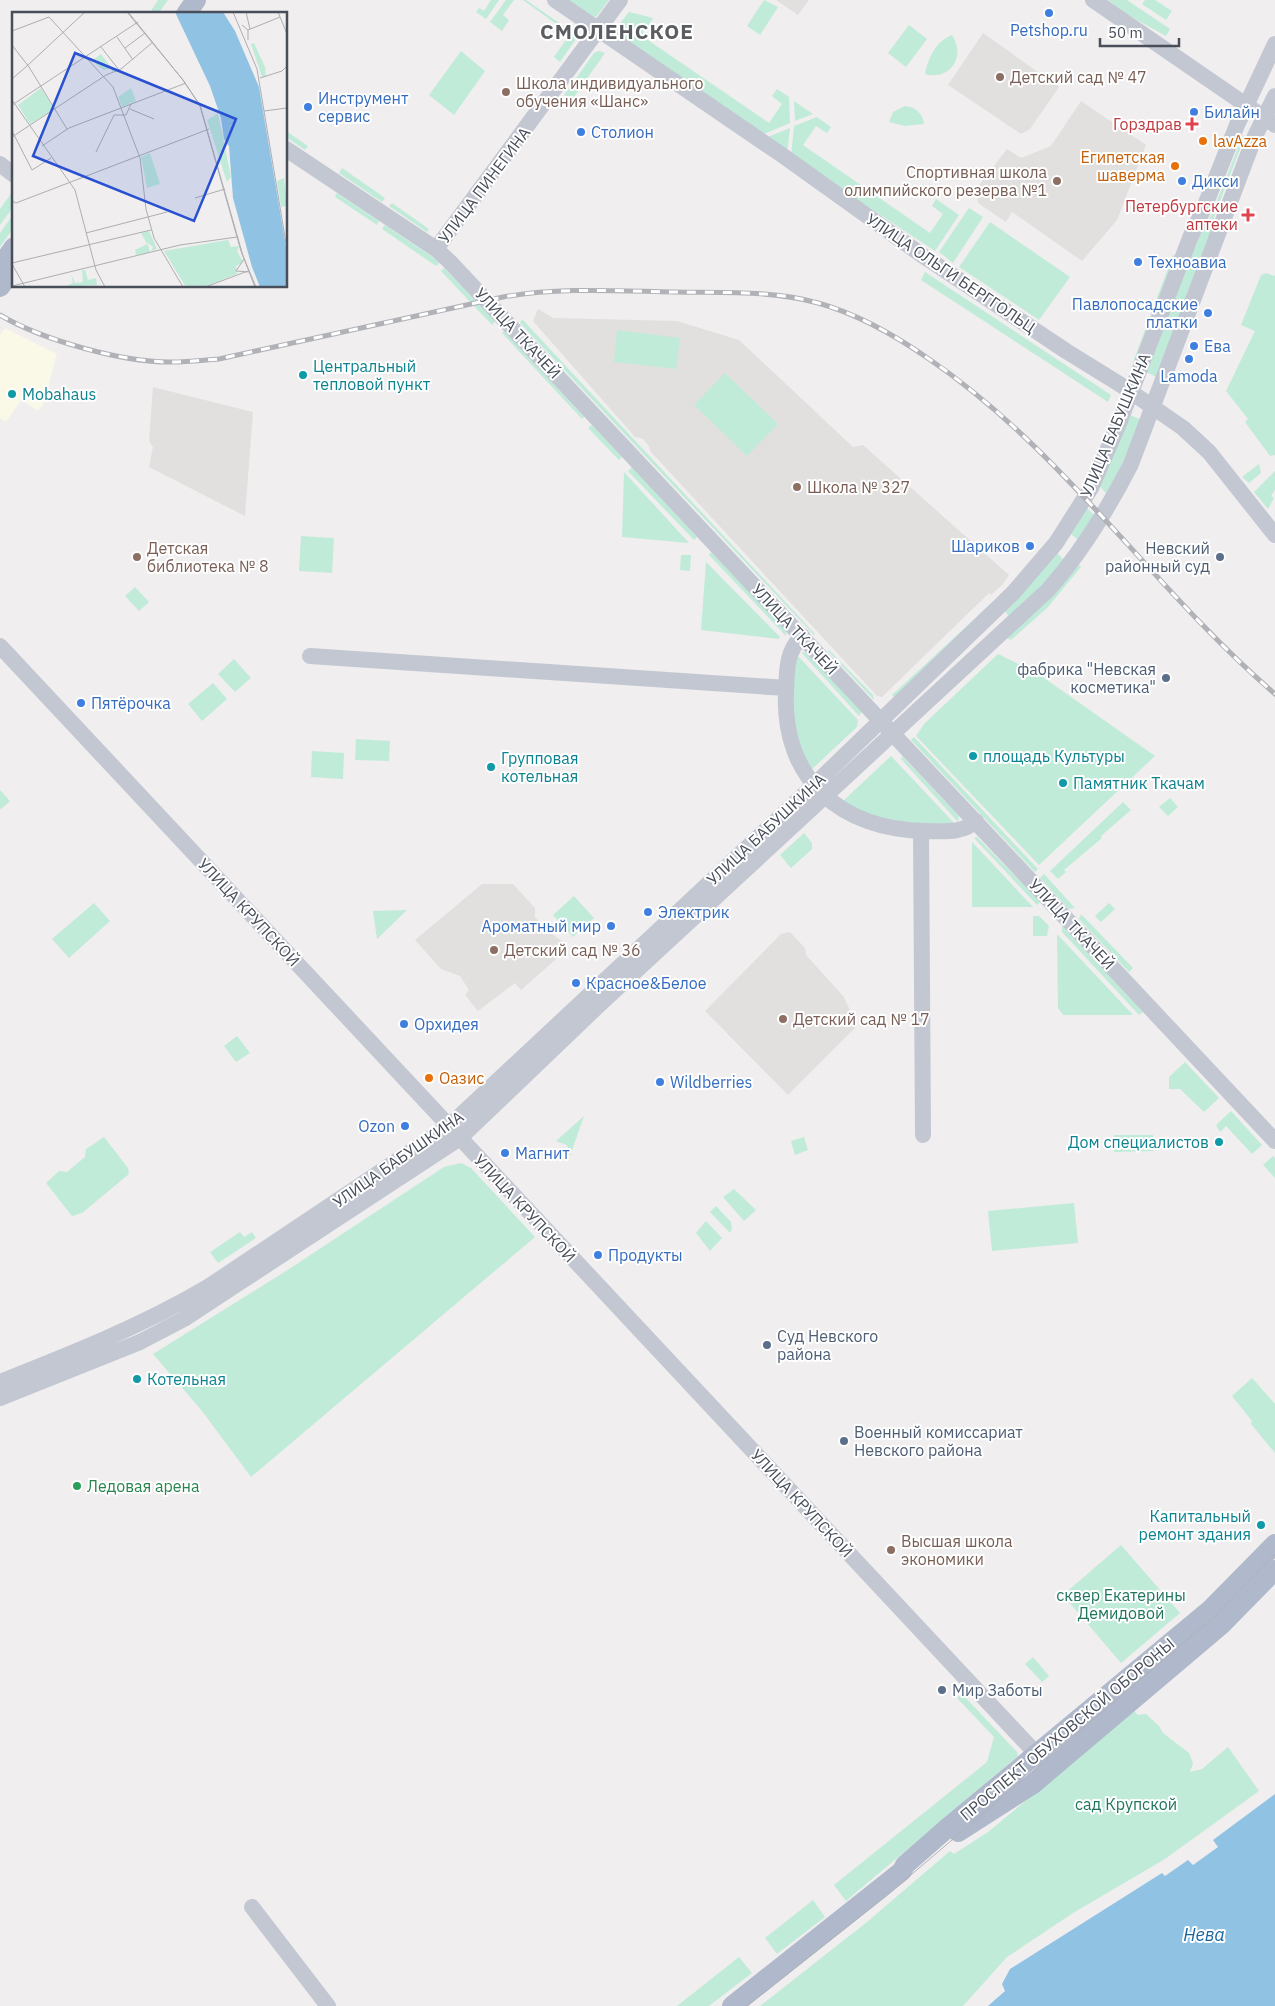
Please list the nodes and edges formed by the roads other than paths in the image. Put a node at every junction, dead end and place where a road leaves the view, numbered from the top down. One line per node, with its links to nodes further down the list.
1 (182, 0): 6 (main road)
2 (196, 0): 7 (main road)
3 (555, 0): 8 (street, УЛИЦА ОЛЬГИ БЕРГГОЛЬЦ)
4 (620, 0): 8 (street, УЛИЦА ПИНЕГИНА)
5 (1093, 0): 11 (street)
6 (173, 12)
7 (187, 12)
8 (598, 29): 16 (street, УЛИЦА ПИНЕГИНА); 21 (street, УЛИЦА ОЛЬГИ БЕРГГОЛЬЦ)
9 (1275, 44): 11 (street, УЛИЦА БАБУШКИНА)
10 (1275, 96): 12 (street, УЛИЦА БАБУШКИНА)
11 (1246, 105): 12 (street); 21 (street, УЛИЦА БАБУШКИНА)
12 (1269, 122): 22 (street, УЛИЦА БАБУШКИНА)
13 (288, 150): 16 (street, УЛИЦА ТКАЧЕЙ)
14 (0, 164): 15 (street)
15 (12, 173)
16 (436, 249): 28 (street, УЛИЦА ТКАЧЕЙ)
17 (12, 250): 18 (main road)
18 (0, 267)
19 (12, 270): 20 (main road)
20 (0, 287)
21 (1131, 392): 22 (street, УЛИЦА ОЛЬГИ БЕРГГОЛЬЦ); 23 (street, УЛИЦА БАБУШКИНА)
22 (1154, 408): 24 (street, УЛИЦА БАБУШКИНА); 25 (street, УЛИЦА ОЛЬГИ БЕРГГОЛЬЦ)
23 (1091, 488): 24 (street); 26 (street, УЛИЦА БАБУШКИНА)
24 (1108, 508): 27 (street, УЛИЦА БАБУШКИНА)
25 (1275, 535)
26 (1056, 542): 27 (street); 32 (street, УЛИЦА БАБУШКИНА)
27 (1077, 555): 33 (street, УЛИЦА БАБУШКИНА)
28 (797, 641): 31 (street); 32 (street, УЛИЦА ТКАЧЕЙ)
29 (0, 646): 37 (street, УЛИЦА КРУПСКОЙ)
30 (310, 656): 31 (street)
31 (786, 688): 34 (street)
32 (881, 721): 33 (street, УЛИЦА ТКАЧЕЙ); 34 (street, УЛИЦА БАБУШКИНА)
33 (894, 733): 34 (street, УЛИЦА БАБУШКИНА); 35 (street, УЛИЦА ТКАЧЕЙ)
34 (819, 790): 36 (street); 37 (street, УЛИЦА БАБУШКИНА); 39 (street, УЛИЦА БАБУШКИНА)
35 (976, 821): 36 (street); 40 (street, УЛИЦА ТКАЧЕЙ)
36 (921, 831): 38 (street)
37 (449, 1126): 39 (street, УЛИЦА КРУПСКОЙ); 41 (street, УЛИЦА БАБУШКИНА)
38 (923, 1135)
39 (460, 1138): 42 (street, УЛИЦА БАБУШКИНА); 45 (street, УЛИЦА КРУПСКОЙ)
40 (1275, 1141)
41 (0, 1382)
42 (0, 1398)
43 (1275, 1544): 45 (main road, ПРОСПЕКТ ОБУХОВСКОЙ ОБОРОНЫ)
44 (1275, 1570): 45 (main road, ПРОСПЕКТ ОБУХОВСКОЙ ОБОРОНЫ)
45 (1044, 1762): 48 (main road, ПРОСПЕКТ ОБУХОВСКОЙ ОБОРОНЫ)
46 (252, 1907): 47 (street)
47 (328, 2006)
48 (732, 2006)

